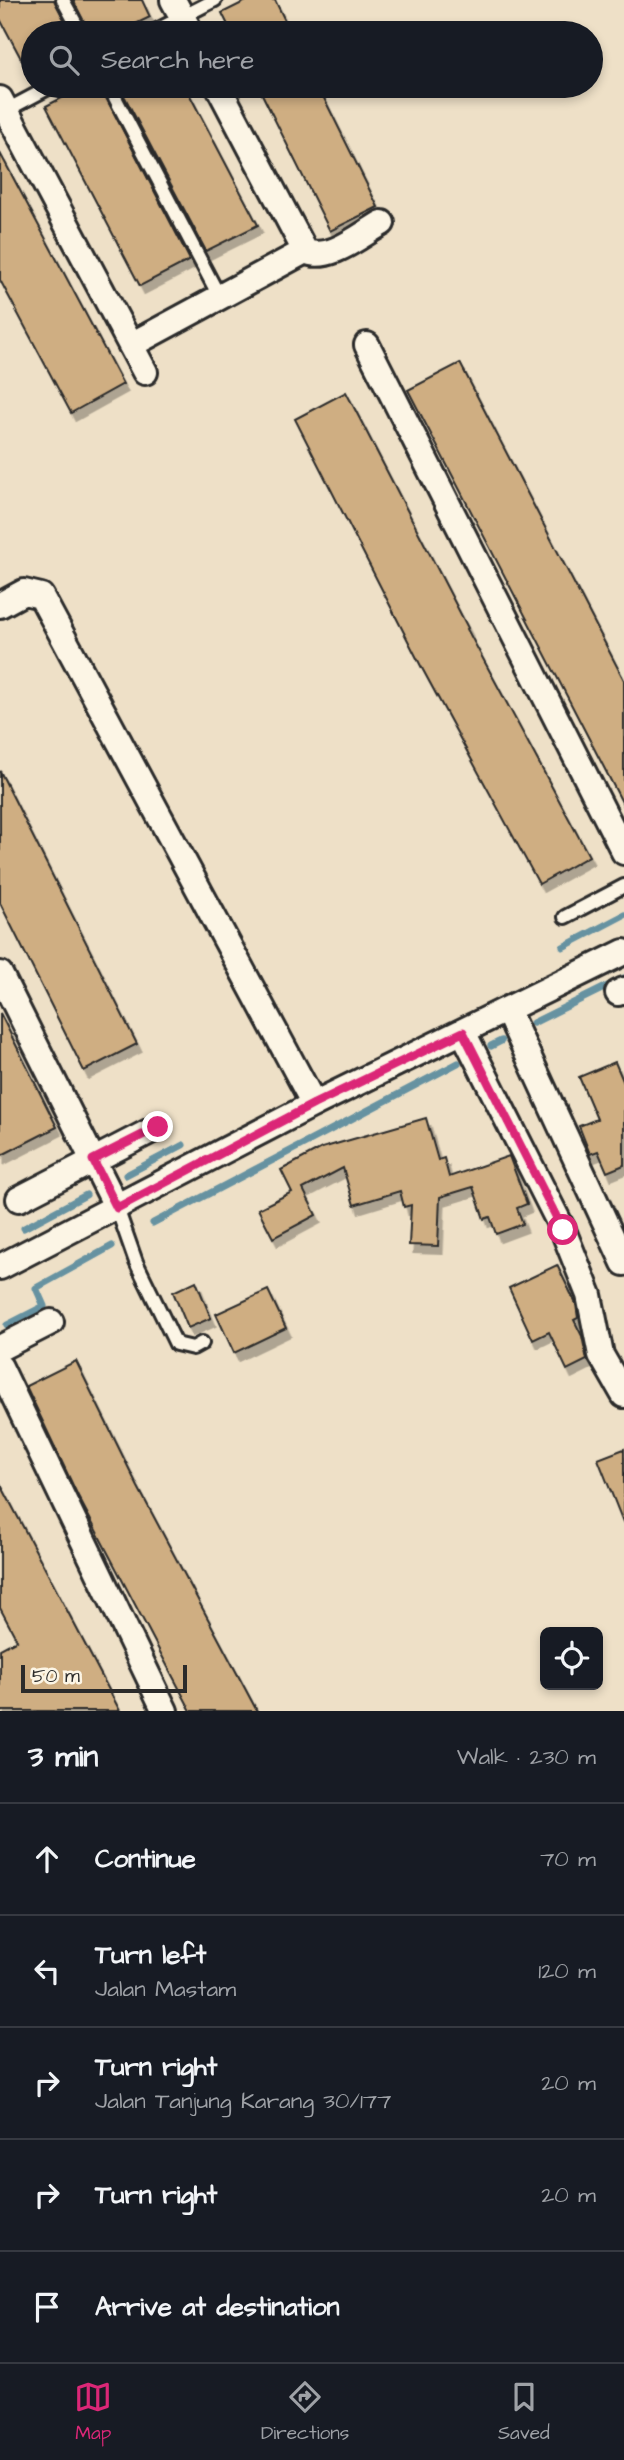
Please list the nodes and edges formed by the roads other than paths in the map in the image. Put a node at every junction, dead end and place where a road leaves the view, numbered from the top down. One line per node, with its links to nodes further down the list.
1 (63, 0): 4 (lane)
2 (215, 0): 3 (lane)
3 (182, 17)
4 (74, 21)
5 (25, 98): 8 (lane)
6 (115, 98): 11 (lane)
7 (225, 98): 10 (street)
8 (2, 108): 12 (street)
9 (382, 223): 10 (street)
10 (309, 253): 11 (street)
11 (219, 296): 12 (street)
12 (131, 345): 14 (street)
13 (367, 345): 16 (street)
14 (145, 372)
15 (0, 605): 23 (street)
16 (624, 852)
17 (624, 886): 18 (lane)
18 (565, 917)
19 (624, 952): 21 (street)
20 (0, 974): 25 (street)
21 (507, 1010): 22 (street); 28 (street)
22 (463, 1032): 23 (street); 34 (street)
23 (314, 1104): 27 (street)
24 (158, 1127): 25 (street)
25 (93, 1160): 26 (street); 27 (street)
26 (19, 1199)
27 (117, 1208): 29 (street); 31 (lane)
28 (624, 1263)
29 (0, 1268)
30 (51, 1322): 32 (street)
31 (202, 1343)
32 (0, 1348)
33 (0, 1367): 35 (street)
34 (624, 1395)
35 (166, 1711)

